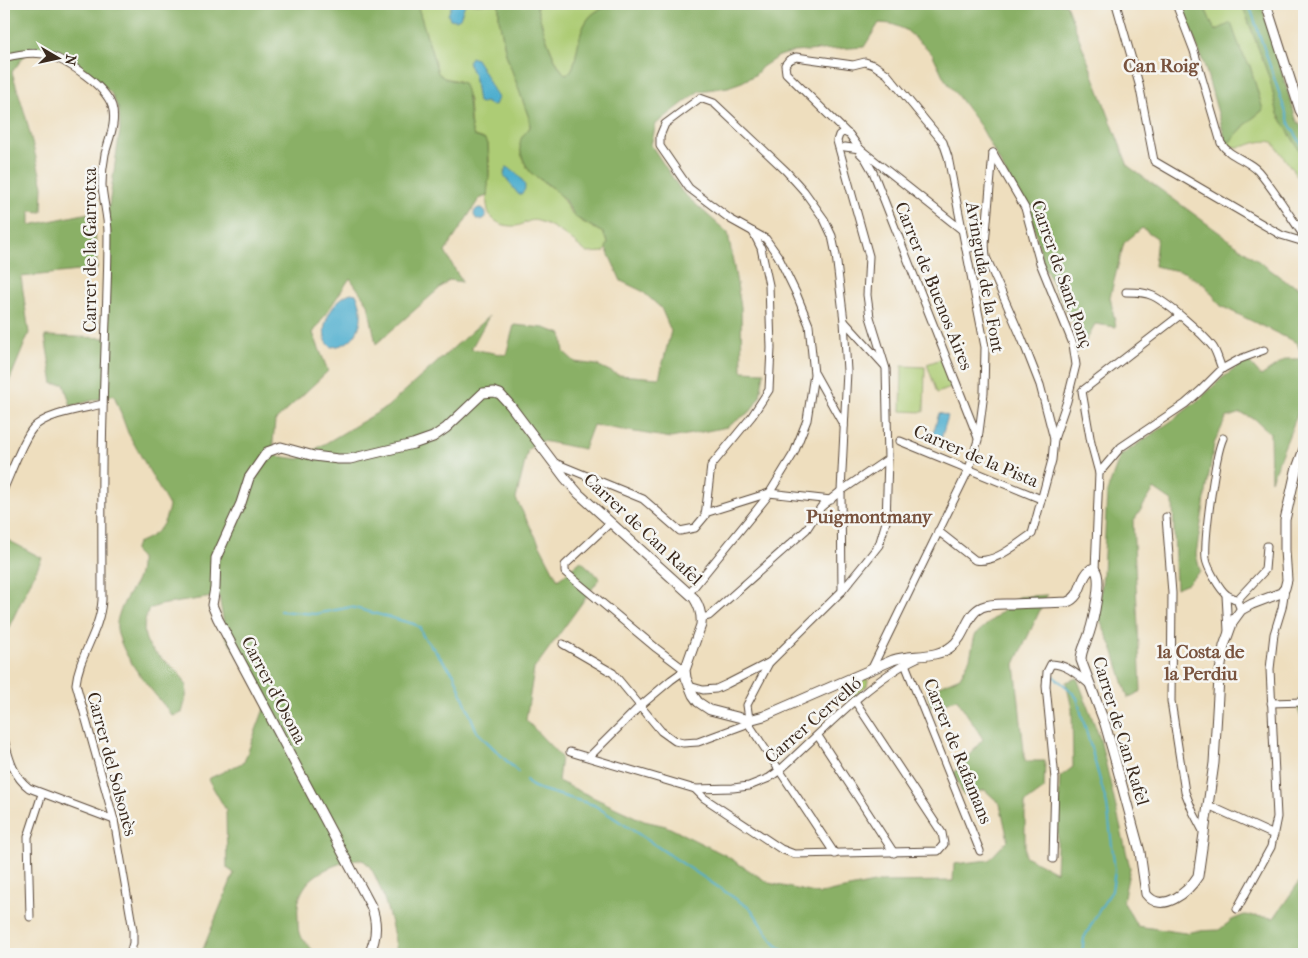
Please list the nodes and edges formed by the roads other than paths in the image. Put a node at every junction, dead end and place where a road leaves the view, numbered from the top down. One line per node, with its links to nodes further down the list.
1 (1116, 4): 10 (street)
2 (1176, 4): 9 (street)
3 (1266, 4): 5 (street)
4 (4, 58): 22 (street, Carrer de la Garrotxa)
5 (1304, 117)
6 (848, 143): 7 (street); 7 (street, Avinguda de la Font); 17 (street); 26 (street, Carrer de Buenos Aires)
7 (962, 230): 12 (street, Avinguda de la Font)
8 (753, 232): 15 (street); 19 (street); 39 (street)
9 (1304, 236)
10 (1304, 242)
11 (985, 244): 12 (street); 21 (street, Carrer de Sant Ponç); 25 (street)
12 (966, 249): 26 (street, Avinguda de la Font)
13 (1126, 292): 14 (street)
14 (1179, 316): 18 (street); 20 (street)
15 (844, 321): 17 (street); 23 (street)
16 (1264, 350): 18 (street)
17 (886, 367): 30 (street)
18 (1222, 369): 33 (street)
19 (814, 374): 23 (street); 36 (street)
20 (1082, 391): 21 (street); 33 (street)
21 (1067, 401): 25 (street, Carrer de Sant Ponç)
22 (103, 404): 34 (street); 74 (street, Carrer del Solsonès)
23 (845, 427): 35 (street)
24 (1223, 438): 48 (street)
25 (1054, 439): 37 (street)
26 (978, 440): 32 (street, Avinguda de la Font)
27 (900, 441): 32 (street, Carrer de la Pista)
28 (281, 446): 31 (street, Carrer de Can Rafel); 84 (street, Carrer d'Osona)
29 (1304, 449): 45 (street)
30 (888, 459): 35 (street); 46 (street)
31 (553, 462): 39 (street); 41 (street, Carrer de Can Rafel)
32 (969, 469): 37 (street, Carrer de la Pista); 42 (street, Avinguda de la Font)
33 (1099, 473): 44 (street)
34 (4, 488)
35 (841, 491): 38 (street); 46 (street)
36 (769, 493): 38 (street); 39 (street); 47 (street)
37 (1041, 499): 42 (street)
38 (831, 500): 51 (street)
39 (705, 513)
40 (1166, 517): 75 (street)
41 (610, 523): 47 (street, Carrer de Can Rafel); 57 (street)
42 (938, 531): 58 (street, Avinguda de la Font)
43 (1267, 546): 49 (street)
44 (1095, 570): 54 (street); 60 (street, Carrer de Can Rafel)
45 (1285, 588): 50 (street); 63 (street)
46 (842, 592): 55 (street)
47 (689, 593): 51 (street, Carrer de Can Rafel)
48 (1226, 595): 49 (street); 52 (street)
49 (1237, 600): 50 (street)
50 (1241, 610): 52 (street, Carrer de Can Rafel)
51 (702, 618): 57 (street)
52 (1228, 631): 73 (street, Carrer de Can Rafel)
53 (563, 644): 64 (street)
54 (924, 655): 56 (street, Carrer Cervelló); 58 (street)
55 (770, 662): 59 (street); 65 (street)
56 (905, 664): 61 (street, Carrer Cervelló); 77 (street, Carrer de Rafamans)
57 (685, 670): 59 (street); 64 (street)
58 (871, 670): 65 (street)
59 (689, 686): 65 (street)
60 (1091, 686): 75 (street, Carrer de Can Rafel); 80 (street)
61 (855, 701): 66 (street, Carrer Cervelló); 78 (street)
62 (1304, 702): 63 (street)
63 (1271, 704): 76 (street)
64 (639, 707): 65 (street); 69 (street)
65 (750, 720): 70 (street)
66 (818, 736): 70 (street, Carrer Cervelló); 78 (street)
67 (4, 739): 72 (street)
68 (570, 752): 69 (street, Carrer Cervelló)
69 (589, 757): 71 (street, Carrer Cervelló)
70 (780, 770): 71 (street, Carrer Cervelló); 79 (street)
71 (695, 789): 79 (street)
72 (42, 794): 74 (street); 82 (street)
73 (1208, 805): 75 (street, Carrer de Can Rafel); 76 (street)
74 (114, 820): 83 (street, Carrer del Solsonès)
75 (1204, 833)
76 (1274, 835): 81 (street)
77 (980, 851)
78 (894, 853): 79 (street)
79 (835, 854)
80 (1053, 859)
81 (1237, 909)
82 (30, 916)
83 (130, 954)
84 (369, 954)

